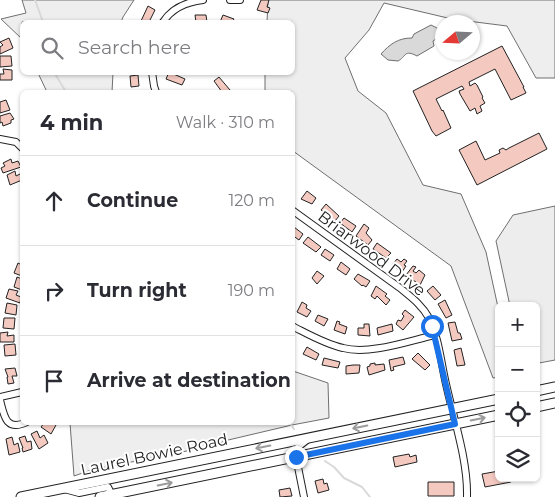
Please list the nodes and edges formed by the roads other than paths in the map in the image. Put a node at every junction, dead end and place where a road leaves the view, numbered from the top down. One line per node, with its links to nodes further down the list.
1 (203, 0): 4 (street)
2 (230, 0): 3 (street)
3 (240, 0)
4 (165, 20)
5 (152, 75): 6 (street)
6 (155, 90)
7 (0, 139): 8 (street)
8 (20, 146)
9 (295, 212): 11 (street, Briarwood Drive)
10 (295, 327): 11 (street)
11 (435, 335): 19 (street, Briarwood Drive)
12 (555, 387): 13 (main road)
13 (540, 390)
14 (20, 393): 15 (street)
15 (0, 398): 22 (street)
16 (495, 400): 19 (main road, Laurel Bowie Road)
17 (555, 403): 18 (main road)
18 (540, 406)
19 (452, 409): 21 (street, Briarwood Drive); 23 (main road, Laurel Bowie Road, one-way to 23)
20 (495, 416): 21 (main road, Laurel Bowie Road, one-way to 20)
21 (455, 424): 24 (main road, Laurel Bowie Road); 30 (street, Briarwood Drive)
22 (20, 425)
23 (310, 437): 24 (street); 25 (main road, Laurel Bowie Road, one-way to 25)
24 (296, 457): 26 (main road, Laurel Bowie Road, one-way to 24); 29 (street)
25 (62, 489): 26 (street); 27 (main road, Laurel Bowie Road)
26 (113, 496): 28 (main road, Laurel Bowie Road)
27 (21, 497)
28 (100, 497)
29 (304, 497)
30 (467, 497)

